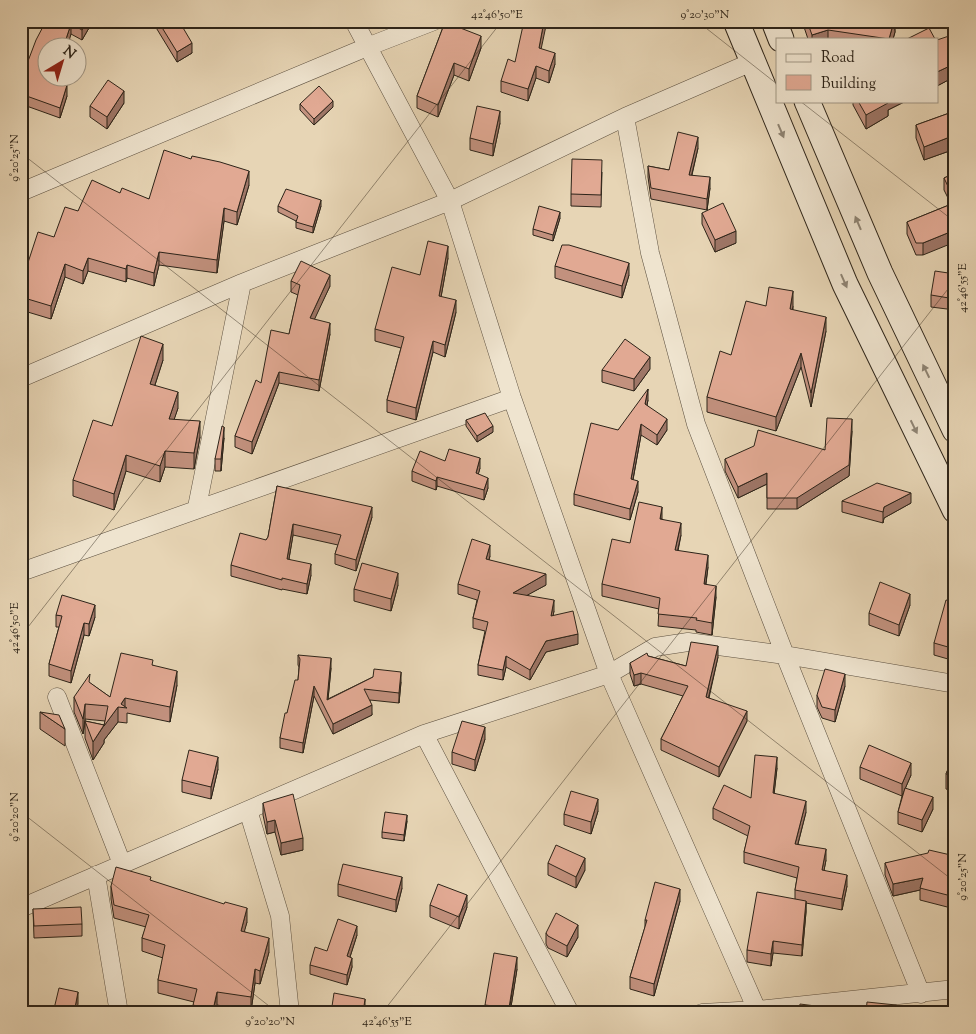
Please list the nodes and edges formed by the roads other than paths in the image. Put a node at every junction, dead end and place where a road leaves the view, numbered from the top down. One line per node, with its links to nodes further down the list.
1 (354, 21): 6 (street)
2 (434, 21): 6 (street)
3 (736, 21): 7 (main road)
4 (774, 21): 5 (main road)
5 (781, 38)
6 (367, 47): 10 (street); 11 (street)
7 (752, 62): 9 (street); 17 (main road, one-way to 17)
8 (807, 102): 15 (main road, one-way to 8)
9 (625, 118): 11 (street); 19 (street)
10 (21, 192)
11 (450, 201): 12 (street); 14 (street)
12 (242, 283): 13 (street); 16 (street)
13 (21, 378)
14 (512, 398): 16 (street); 20 (street)
15 (955, 430)
16 (198, 507): 18 (street)
17 (955, 510)
18 (21, 572)
19 (785, 655): 20 (street); 21 (street); 29 (street)
20 (609, 674): 23 (street); 30 (street)
21 (955, 684)
22 (57, 697): 25 (street)
23 (424, 734): 24 (street); 33 (street)
24 (248, 810): 25 (street); 32 (street)
25 (122, 864): 26 (street)
26 (96, 875): 27 (street); 31 (street)
27 (21, 908)
28 (955, 989): 29 (street)
29 (921, 994): 30 (street)
30 (757, 1010): 34 (street)
31 (119, 1013)
32 (290, 1013)
33 (570, 1013)
34 (702, 1013)

